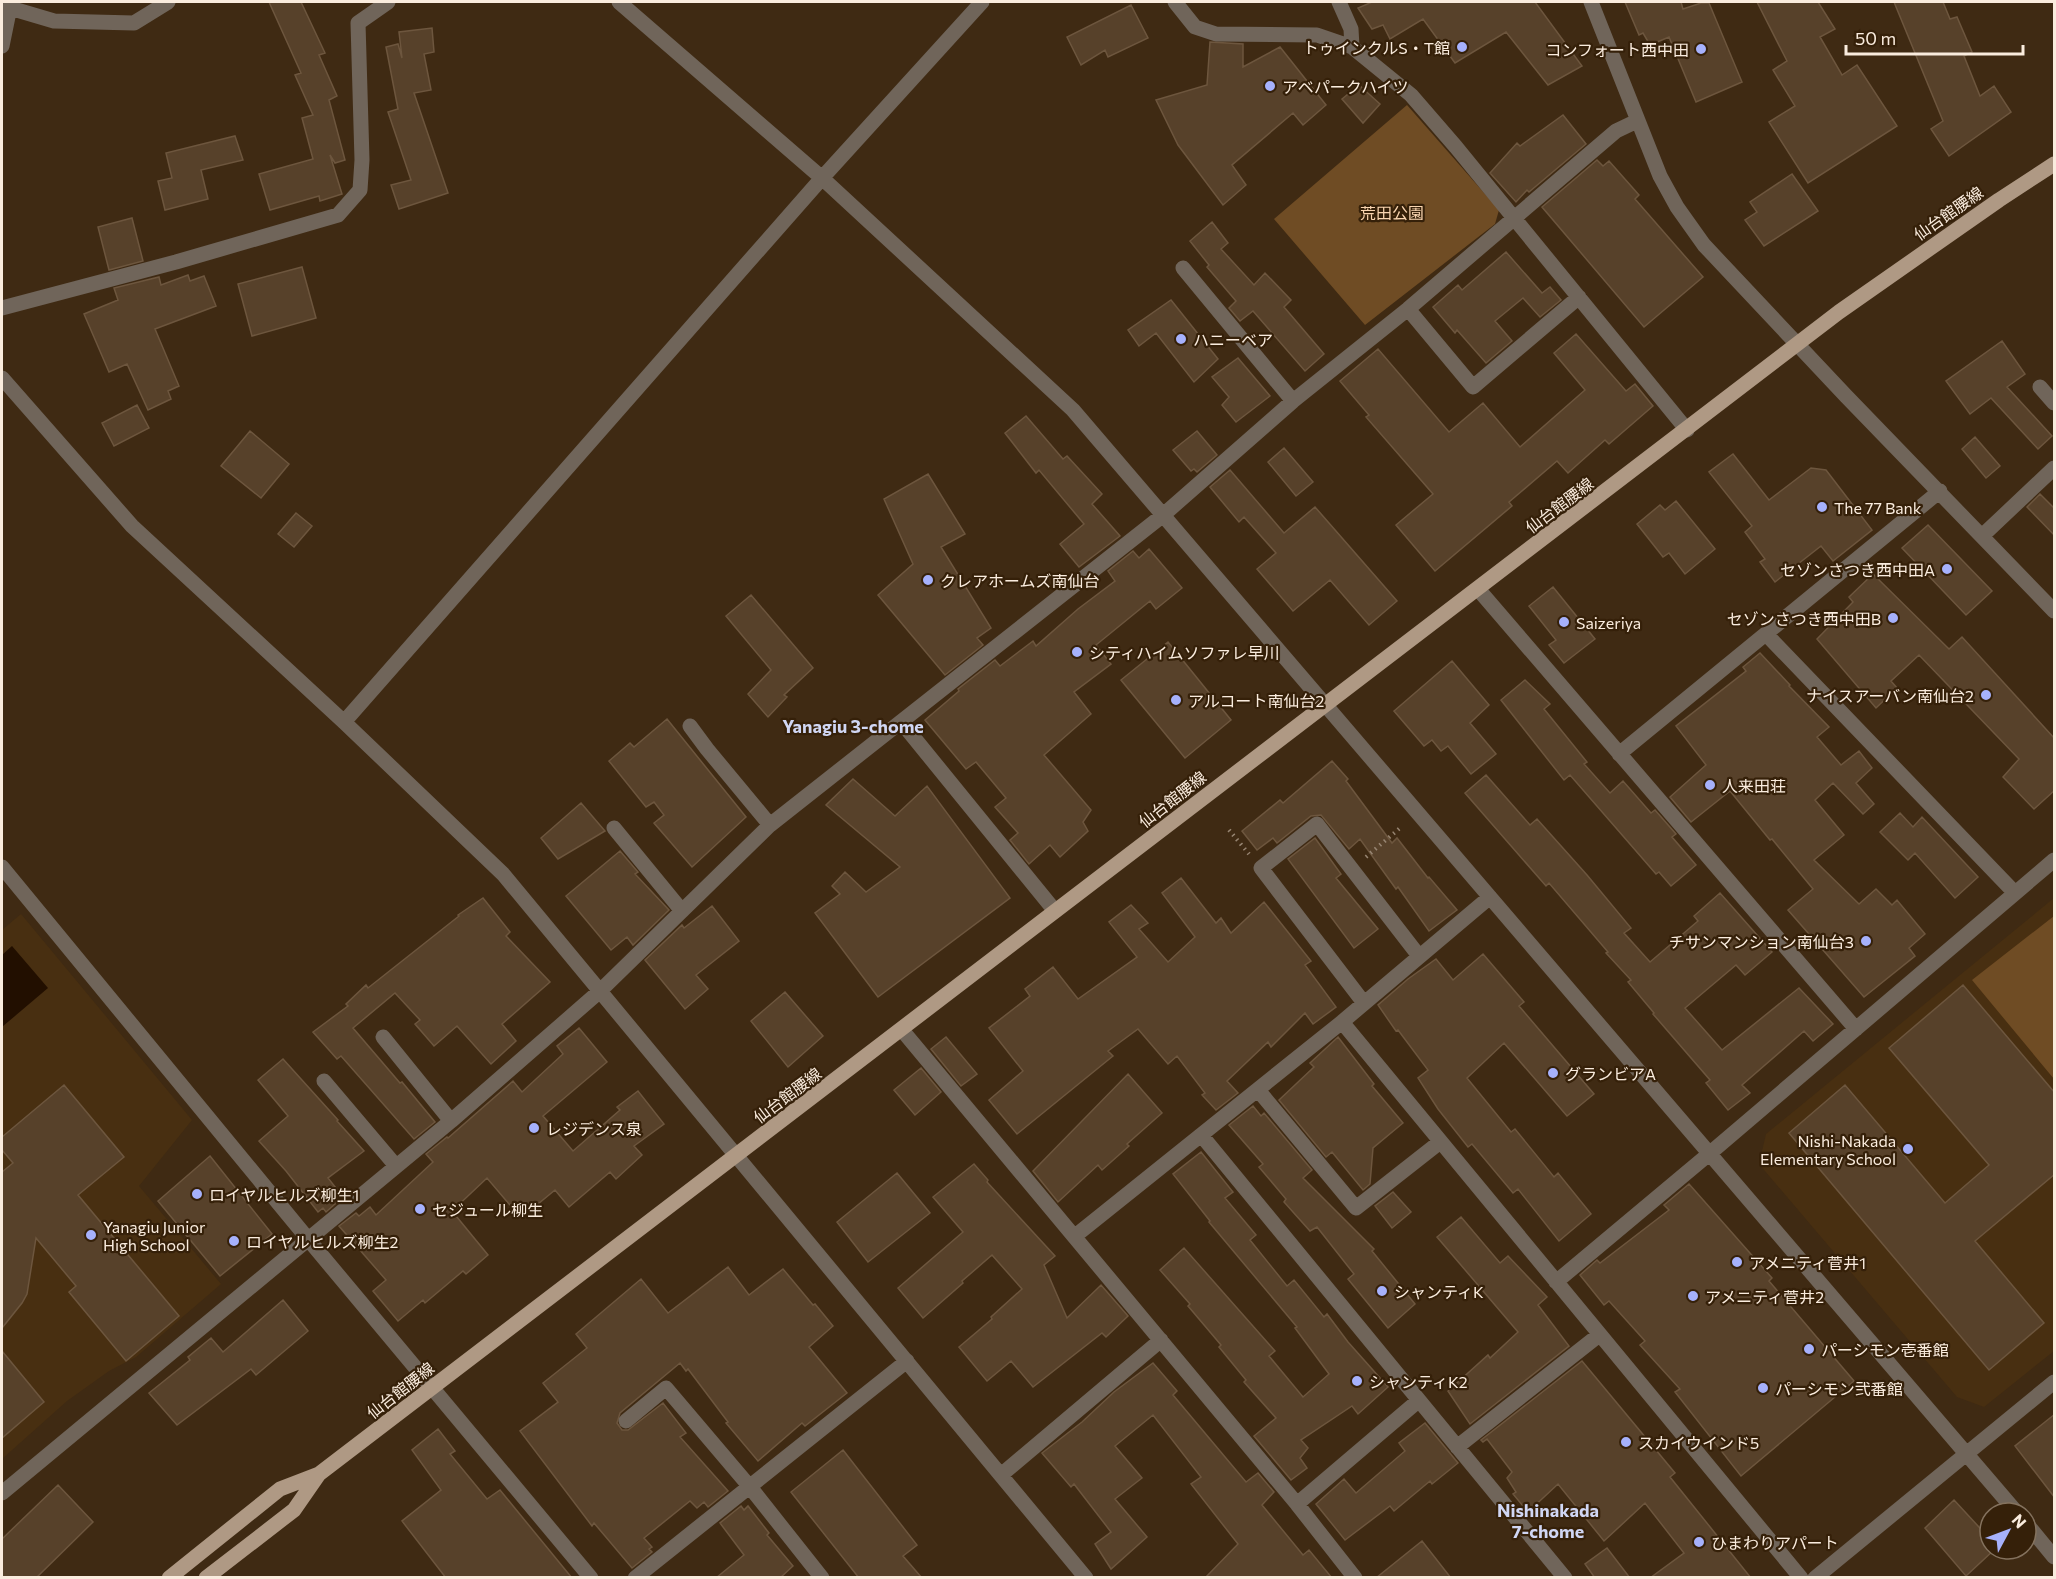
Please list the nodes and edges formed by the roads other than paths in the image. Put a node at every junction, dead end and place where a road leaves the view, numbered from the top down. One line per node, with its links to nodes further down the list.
1 (168, 2): 8 (street)
2 (388, 2): 17 (street)
3 (619, 2): 13 (street)
4 (982, 2): 13 (street)
5 (1175, 2): 10 (street)
6 (1339, 2): 10 (street)
7 (1591, 2): 11 (street)
8 (11, 5): 9 (street)
9 (2, 46)
10 (1352, 47): 14 (street)
11 (1636, 121): 14 (street); 19 (street)
12 (2055, 164): 19 (main road, 仙台館腰線)
13 (822, 178): 27 (street); 33 (street)
14 (1514, 218): 16 (street); 18 (street)
15 (1183, 268): 22 (street)
16 (1579, 297): 18 (street); 24 (street)
17 (2, 308)
18 (1408, 309): 22 (street)
19 (1797, 344): 24 (main road, 仙台館腰線); 26 (street)
20 (2, 378): 33 (street)
21 (2040, 387): 23 (street)
22 (1293, 401): 27 (street)
23 (2055, 403)
24 (1687, 430): 29 (main road, 仙台館腰線)
25 (2055, 468): 28 (street)
26 (1940, 491): 28 (street); 31 (street)
27 (1162, 516): 32 (street); 34 (street)
28 (1982, 536): 30 (street)
29 (1478, 589): 32 (main road, 仙台館腰線); 36 (street)
30 (2055, 611)
31 (1766, 634): 36 (street); 41 (street)
32 (1326, 704): 42 (street); 44 (main road, 仙台館腰線)
33 (344, 722): 46 (street)
34 (902, 723): 37 (street); 44 (street)
35 (690, 726): 37 (street)
36 (1619, 754): 49 (street)
37 (770, 825): 43 (street)
38 (614, 828): 43 (street)
39 (2055, 860): 41 (street)
40 (2, 867): 61 (street)
41 (2015, 893): 49 (street)
42 (1490, 897): 45 (street); 57 (street)
43 (682, 911): 46 (street)
44 (1055, 911): 50 (main road, 仙台館腰線)
45 (1419, 956): 47 (street); 47 (street)
46 (600, 991): 54 (street); 58 (street)
47 (1364, 1004): 48 (street)
48 (1342, 1022): 53 (street); 56 (street)
49 (1856, 1029): 57 (street)
50 (902, 1030): 58 (main road, 仙台館腰線); 60 (street)
51 (383, 1037): 54 (street)
52 (324, 1081): 59 (street)
53 (1258, 1090): 55 (street); 56 (street)
54 (452, 1121): 59 (street)
55 (1202, 1136): 60 (street); 68 (street)
56 (1440, 1142): 62 (street)
57 (1709, 1154): 62 (street); 71 (street)
58 (736, 1156): 65 (street); 67 (main road, 仙台館腰線)
59 (396, 1166): 61 (street)
60 (1075, 1236): 64 (street)
61 (308, 1239): 67 (street); 75 (street)
62 (1556, 1282): 63 (street)
63 (1599, 1335): 70 (street); 88 (street)
64 (1161, 1340): 73 (street); 77 (street)
65 (907, 1361): 73 (street); 74 (street)
66 (2055, 1382): 71 (street)
67 (433, 1387): 72 (main road, 仙台館腰線); 82 (street)
68 (1418, 1401): 70 (street); 77 (street)
69 (626, 1421): 74 (street)
70 (1457, 1448): 87 (street)
71 (1966, 1454): 76 (street); 89 (street)
72 (319, 1474): 80 (main road, 仙台館腰線); 81 (main road, 仙台館腰線)
73 (1001, 1474): 85 (street)
74 (750, 1487): 83 (street); 84 (street)
75 (2, 1493)
76 (2007, 1501)
77 (1297, 1504): 86 (street)
78 (2038, 1537): 79 (street)
79 (2055, 1557)
80 (169, 1578)
81 (206, 1578)
82 (591, 1578)
83 (635, 1578)
84 (822, 1578)
85 (1086, 1578)
86 (1355, 1578)
87 (1565, 1578)
88 (1801, 1578)
89 (1815, 1578)

